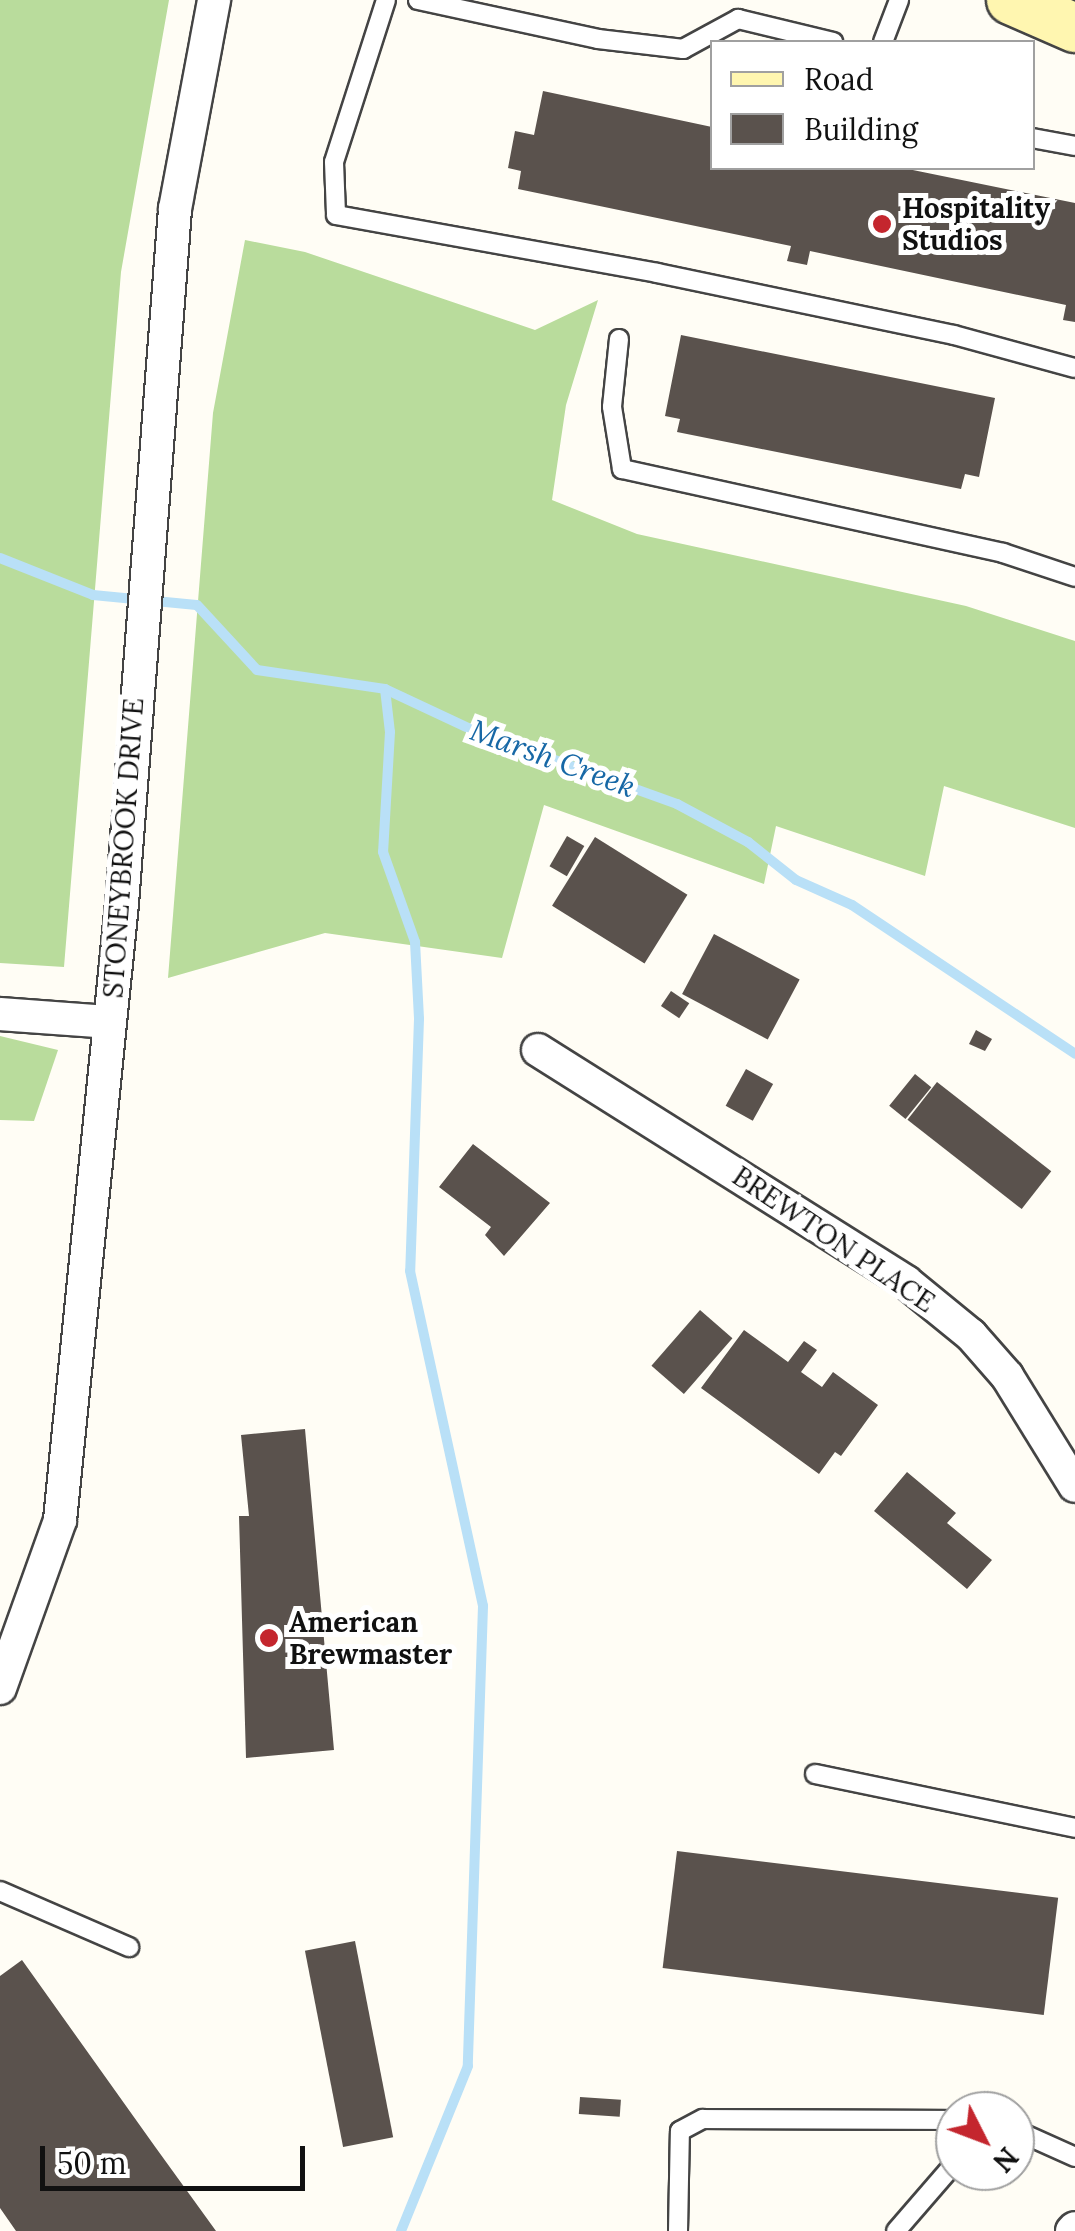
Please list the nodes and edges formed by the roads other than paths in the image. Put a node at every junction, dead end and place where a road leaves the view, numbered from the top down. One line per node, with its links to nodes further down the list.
1 (214, 0): 15 (street, STONEYBROOK DRIVE)
2 (386, 0): 12 (lane)
3 (418, 0): 7 (lane)
4 (899, 0): 8 (lane)
5 (1011, 0): 6 (main road)
6 (1075, 28)
7 (825, 40)
8 (884, 40)
9 (1035, 139): 10 (lane)
10 (1075, 146)
11 (620, 338): 13 (lane)
12 (1075, 368)
13 (1075, 577)
14 (0, 1014): 15 (street)
15 (109, 1022): 18 (street, STONEYBROOK DRIVE)
16 (538, 1050): 17 (street, BREWTON PLACE)
17 (1075, 1486)
18 (0, 1688)
19 (815, 1774): 20 (lane)
20 (1075, 1828)
21 (0, 1891): 22 (lane)
22 (130, 1947)
23 (935, 2120): 27 (lane)
24 (1035, 2139): 25 (lane)
25 (1075, 2158)
26 (935, 2187): 28 (lane)
27 (678, 2231)
28 (896, 2231)

